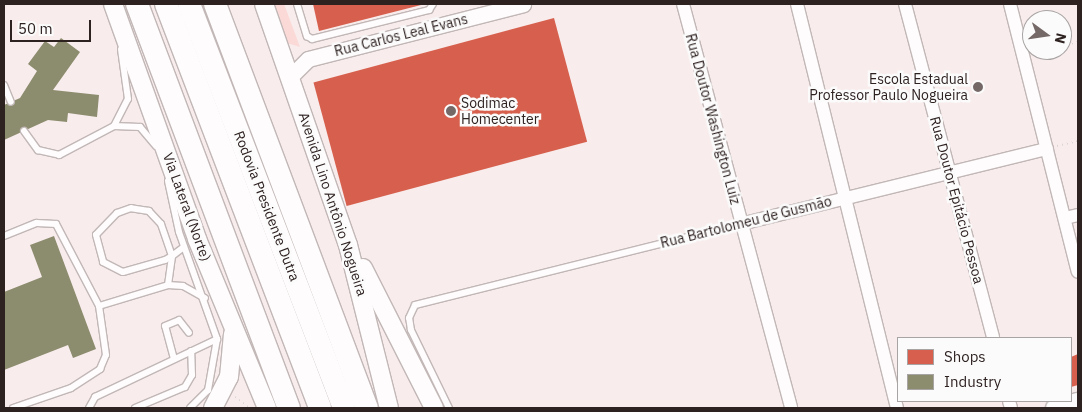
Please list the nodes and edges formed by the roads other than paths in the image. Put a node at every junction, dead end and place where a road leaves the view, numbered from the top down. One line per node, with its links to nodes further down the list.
1 (112, 4): 16 (main road, Via Lateral (Norte)); 21 (lane)
2 (137, 4): 53 (highway)
3 (149, 4): 36 (highway)
4 (166, 4): 36 (highway, Rodovia Presidente Dutra)
5 (189, 4): 55 (highway, Rodovia Presidente Dutra)
6 (215, 4): 41 (highway, Rodovia Presidente Dutra)
7 (264, 4): 15 (main road, Avenida Lino Antônio Nogueira)
8 (297, 4): 9 (lane)
9 (433, 4)
10 (683, 4): 29 (street, Rua Doutor Washington Luiz)
11 (797, 4): 26 (street)
12 (905, 4): 25 (street, Rua Doutor Epitácio Pessoa)
13 (1010, 4): 23 (street)
14 (504, 6): 17 (street, Rua Carlos Leal Evans)
15 (282, 51): 17 (street); 18 (main road, Avenida Lino Antônio Nogueira)
16 (132, 55): 24 (lane); 39 (main road, Via Lateral (Norte))
17 (308, 59): 18 (street)
18 (290, 77): 31 (main road, Avenida Lino Antônio Nogueira)
19 (4, 85): 20 (lane)
20 (11, 102)
21 (114, 126): 22 (lane); 24 (lane)
22 (24, 131)
23 (1048, 149): 25 (street, Rua Bartolomeu de Gusmão); 28 (street)
24 (164, 162): 32 (lane)
25 (949, 172): 26 (street, Rua Bartolomeu de Gusmão); 42 (street, Rua Doutor Epitácio Pessoa)
26 (845, 197): 29 (street, Rua Bartolomeu de Gusmão); 62 (street)
27 (1078, 215): 28 (street)
28 (1065, 218): 34 (street)
29 (741, 224): 60 (lane, Rua Bartolomeu de Gusmão); 61 (street, Rua Doutor Washington Luiz)
30 (4, 236): 38 (lane)
31 (348, 245): 58 (main road, Avenida Lino Antônio Nogueira); 59 (main road)
32 (184, 247): 33 (lane); 37 (lane)
33 (172, 256): 33 (lane); 35 (lane)
34 (1078, 272)
35 (168, 285): 37 (lane); 38 (lane)
36 (277, 295): 54 (highway, Rodovia Presidente Dutra)
37 (205, 298): 43 (lane)
38 (99, 306): 47 (lane)
39 (232, 324): 51 (main road); 52 (main road, Via Lateral (Norte))
40 (189, 334): 45 (lane)
41 (341, 337): 56 (highway, Rodovia Presidente Dutra); 57 (highway)
42 (993, 337)
43 (218, 339): 44 (lane); 50 (lane)
44 (191, 351): 45 (lane); 49 (lane)
45 (174, 359): 48 (lane)
46 (1078, 402): 63 (main road)
47 (13, 408)
48 (89, 408)
49 (135, 408)
50 (190, 408)
51 (213, 408)
52 (267, 408)
53 (289, 408)
54 (320, 408)
55 (344, 408)
56 (367, 408)
57 (376, 408)
58 (389, 408)
59 (434, 408)
60 (450, 408)
61 (791, 408)
62 (897, 408)
63 (1055, 408)

